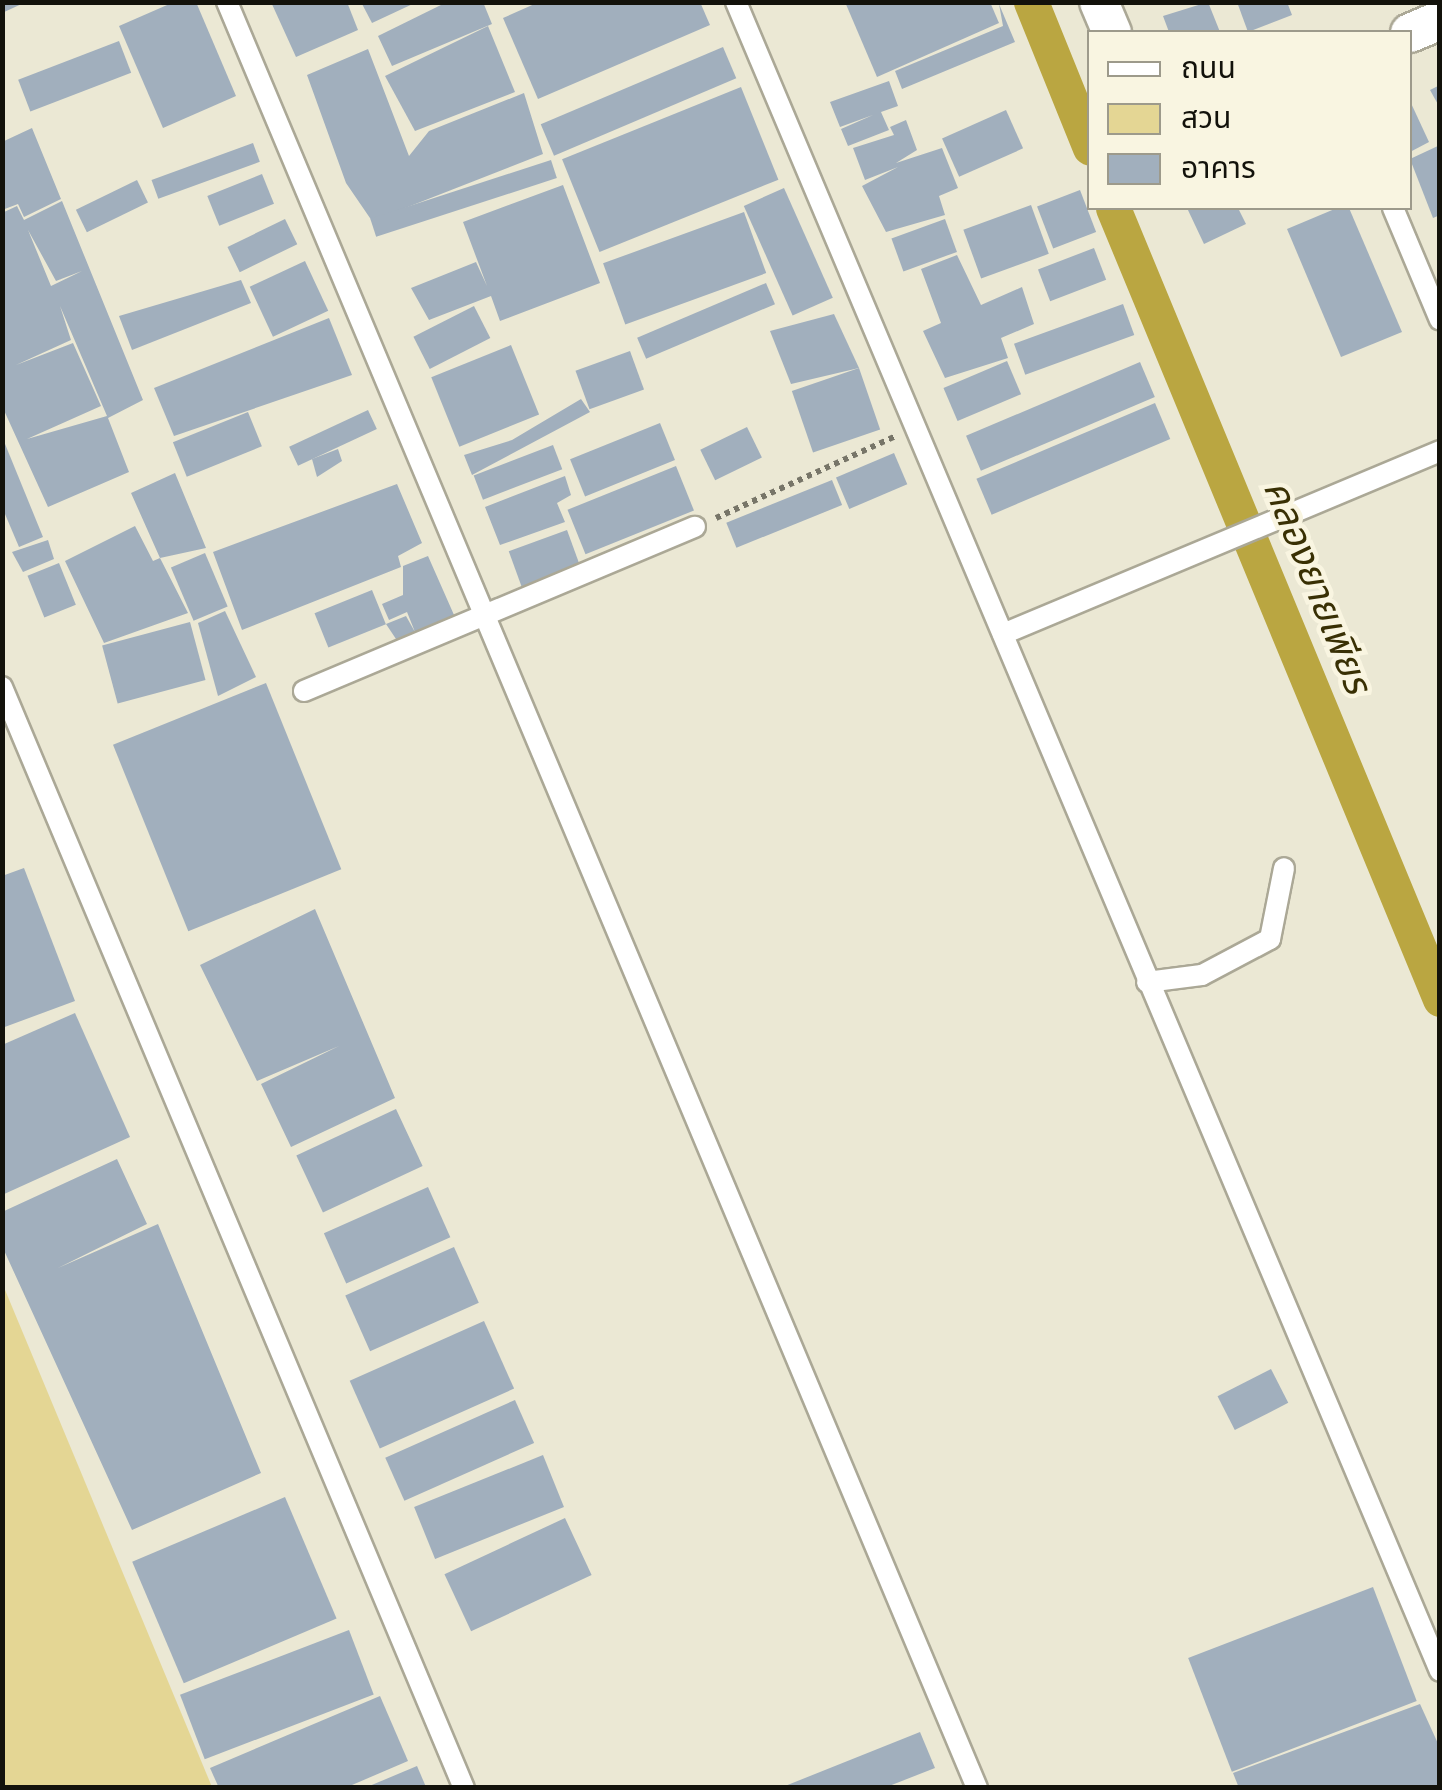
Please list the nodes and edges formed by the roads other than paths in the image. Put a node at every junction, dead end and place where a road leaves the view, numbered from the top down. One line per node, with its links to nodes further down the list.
1 (227, 2): 11 (lane)
2 (736, 2): 12 (lane)
3 (1099, 2): 5 (street)
4 (1440, 20): 6 (street)
5 (1111, 30)
6 (1412, 32)
7 (1394, 210): 8 (lane)
8 (1440, 320)
9 (1440, 451): 12 (lane)
10 (695, 527): 11 (lane)
11 (488, 621): 14 (lane); 19 (lane)
12 (1003, 634): 16 (lane)
13 (2, 687): 18 (lane)
14 (304, 691)
15 (1284, 868): 16 (lane)
16 (1147, 982): 17 (lane)
17 (1440, 1671)
18 (464, 1788)
19 (977, 1788)

